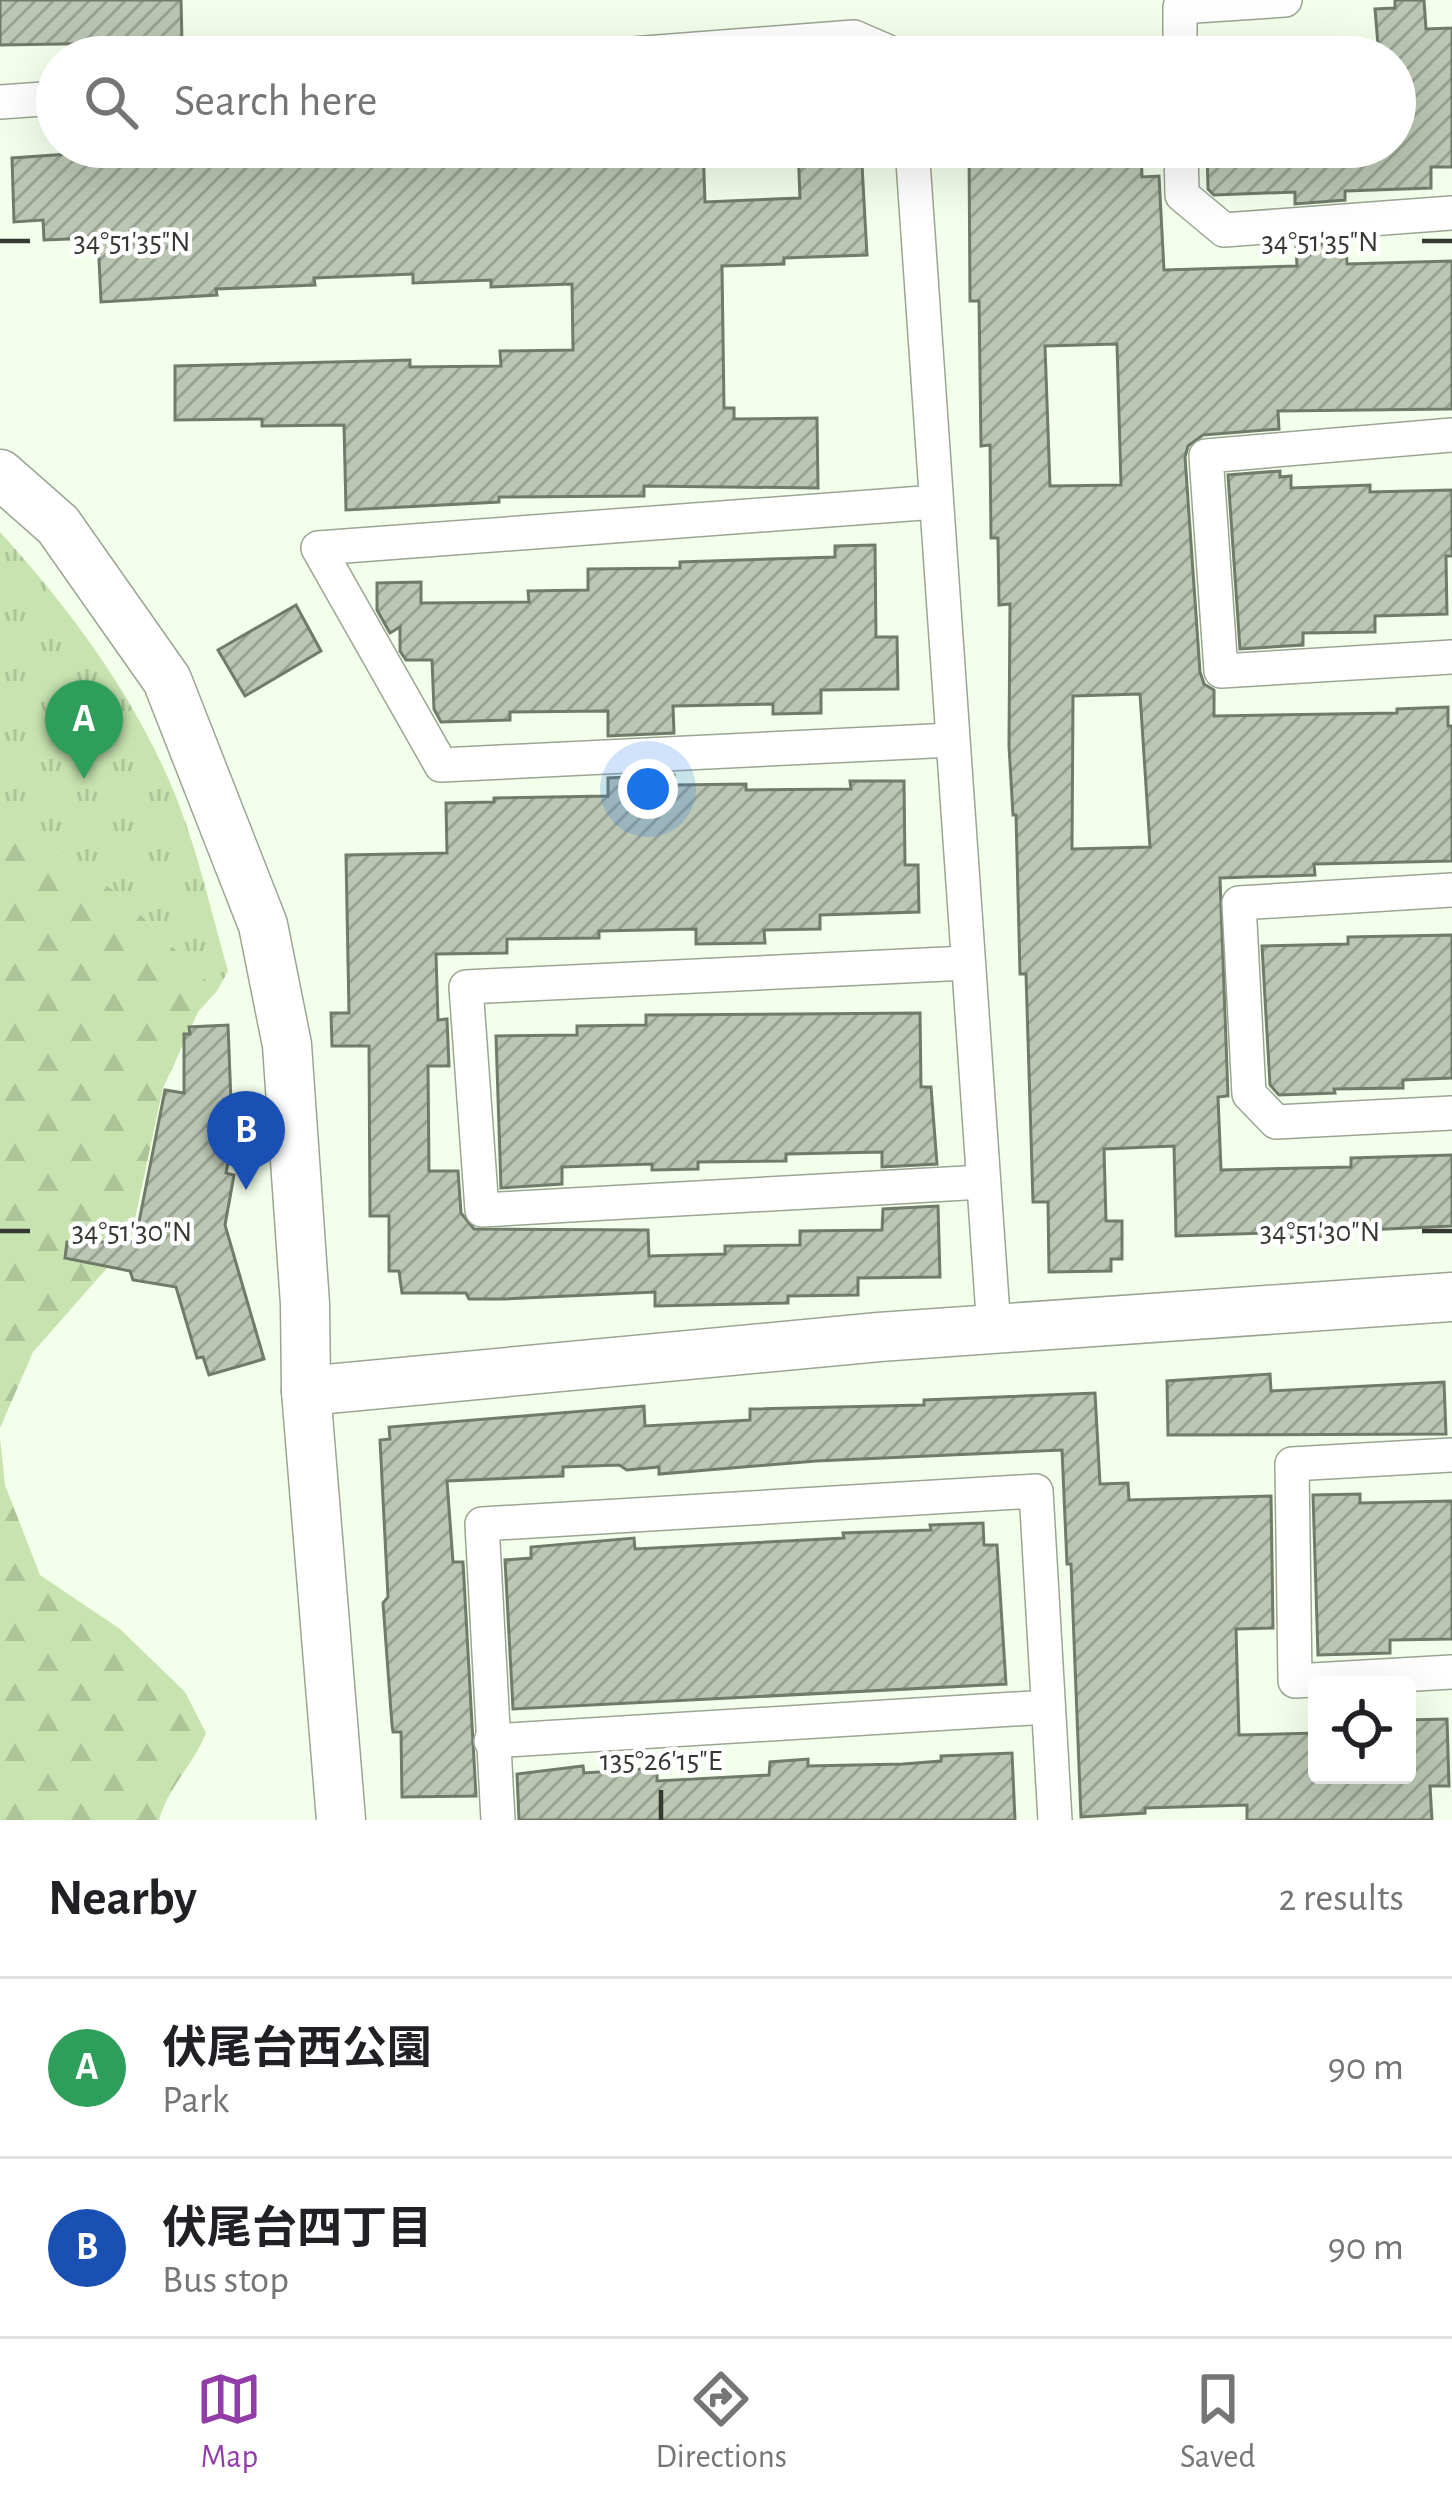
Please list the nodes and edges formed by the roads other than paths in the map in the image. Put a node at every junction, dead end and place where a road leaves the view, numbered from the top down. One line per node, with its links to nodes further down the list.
1 (1285, 0): 2 (street)
2 (1180, 36)
3 (36, 99): 4 (street)
4 (0, 102)
5 (913, 168): 10 (street)
6 (1181, 168): 7 (street)
7 (1452, 213)
8 (1452, 435): 11 (street)
9 (0, 474): 19 (street)
10 (936, 502): 12 (street); 12 (street)
11 (1452, 657)
12 (952, 740): 14 (street)
13 (1452, 890): 15 (street)
14 (968, 963): 16 (street); 16 (street)
15 (1452, 1113)
16 (983, 1182): 18 (street)
17 (1452, 1298): 18 (street)
18 (994, 1330): 19 (street)
19 (306, 1391): 24 (street)
20 (1452, 1455): 21 (street)
21 (1452, 1672)
22 (1048, 1706): 23 (street); 23 (street); 26 (street)
23 (491, 1741): 25 (street)
24 (341, 1820)
25 (498, 1820)
26 (1055, 1820)

